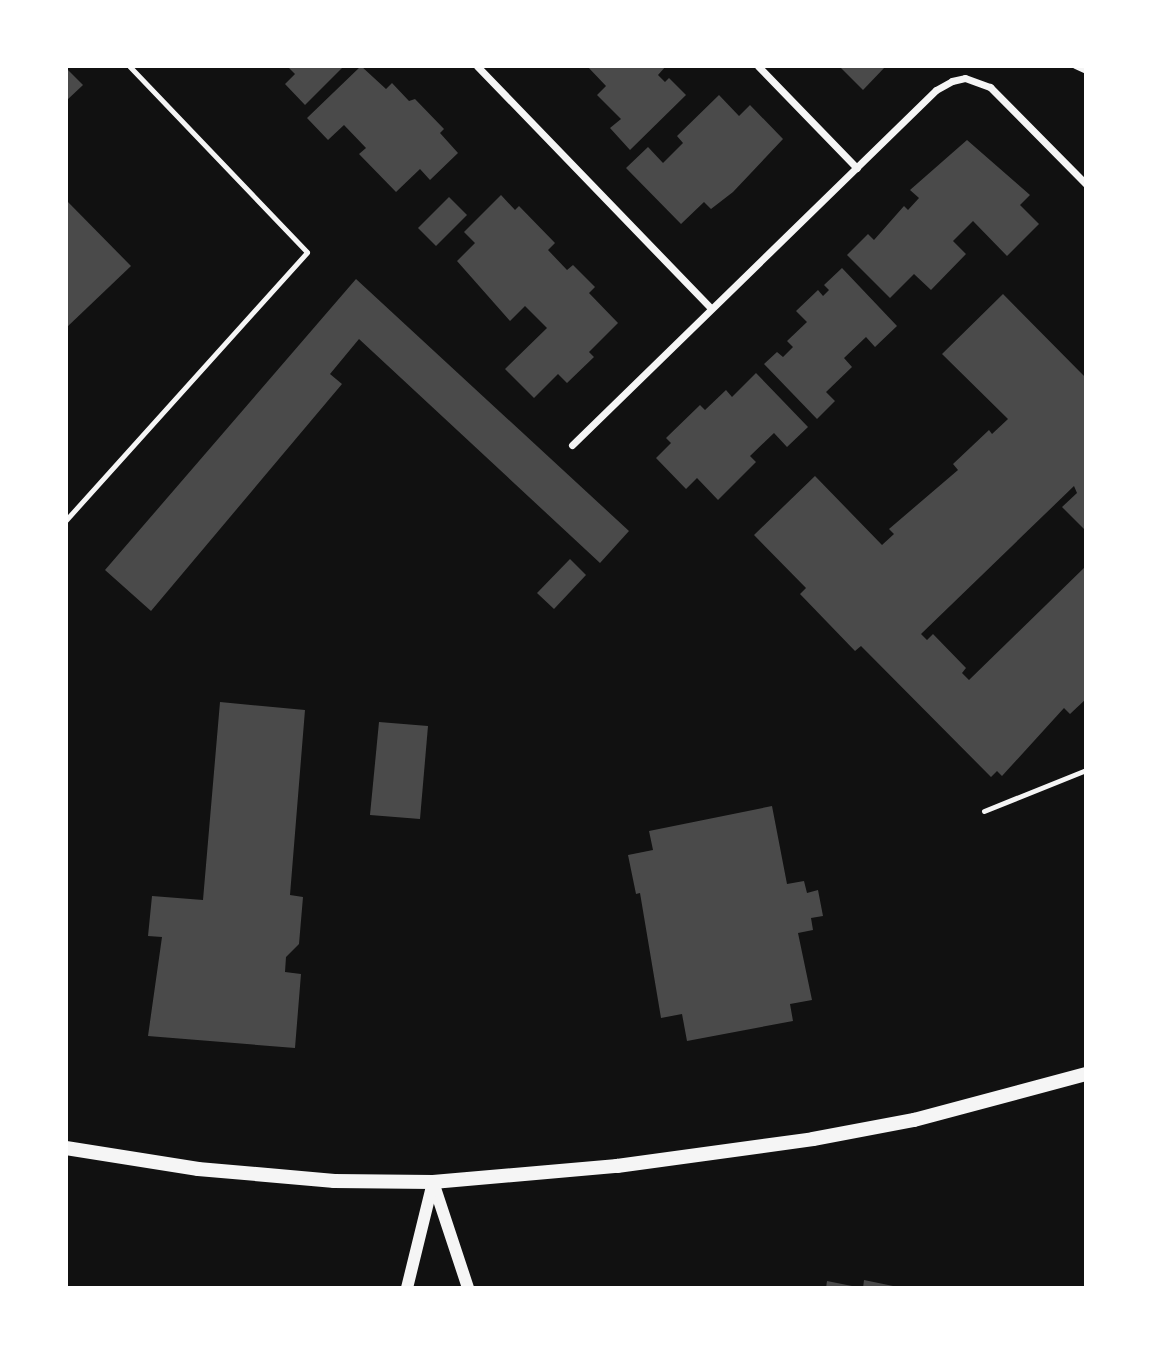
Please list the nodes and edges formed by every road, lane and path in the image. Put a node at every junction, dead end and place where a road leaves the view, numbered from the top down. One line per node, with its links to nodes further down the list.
1 (129, 66): 10 (lane)
2 (477, 66): 8 (street)
3 (758, 66): 6 (street)
4 (1075, 66): 5 (lane)
5 (1086, 71)
6 (857, 168): 7 (street); 8 (street)
7 (1086, 184)
8 (712, 308): 9 (street)
9 (572, 445)
10 (66, 520)
11 (1086, 770): 12 (lane)
12 (984, 811)
13 (1086, 1074): 15 (main road)
14 (66, 1148): 15 (main road)
15 (433, 1182): 16 (street); 17 (street)
16 (407, 1287)
17 (468, 1287)

